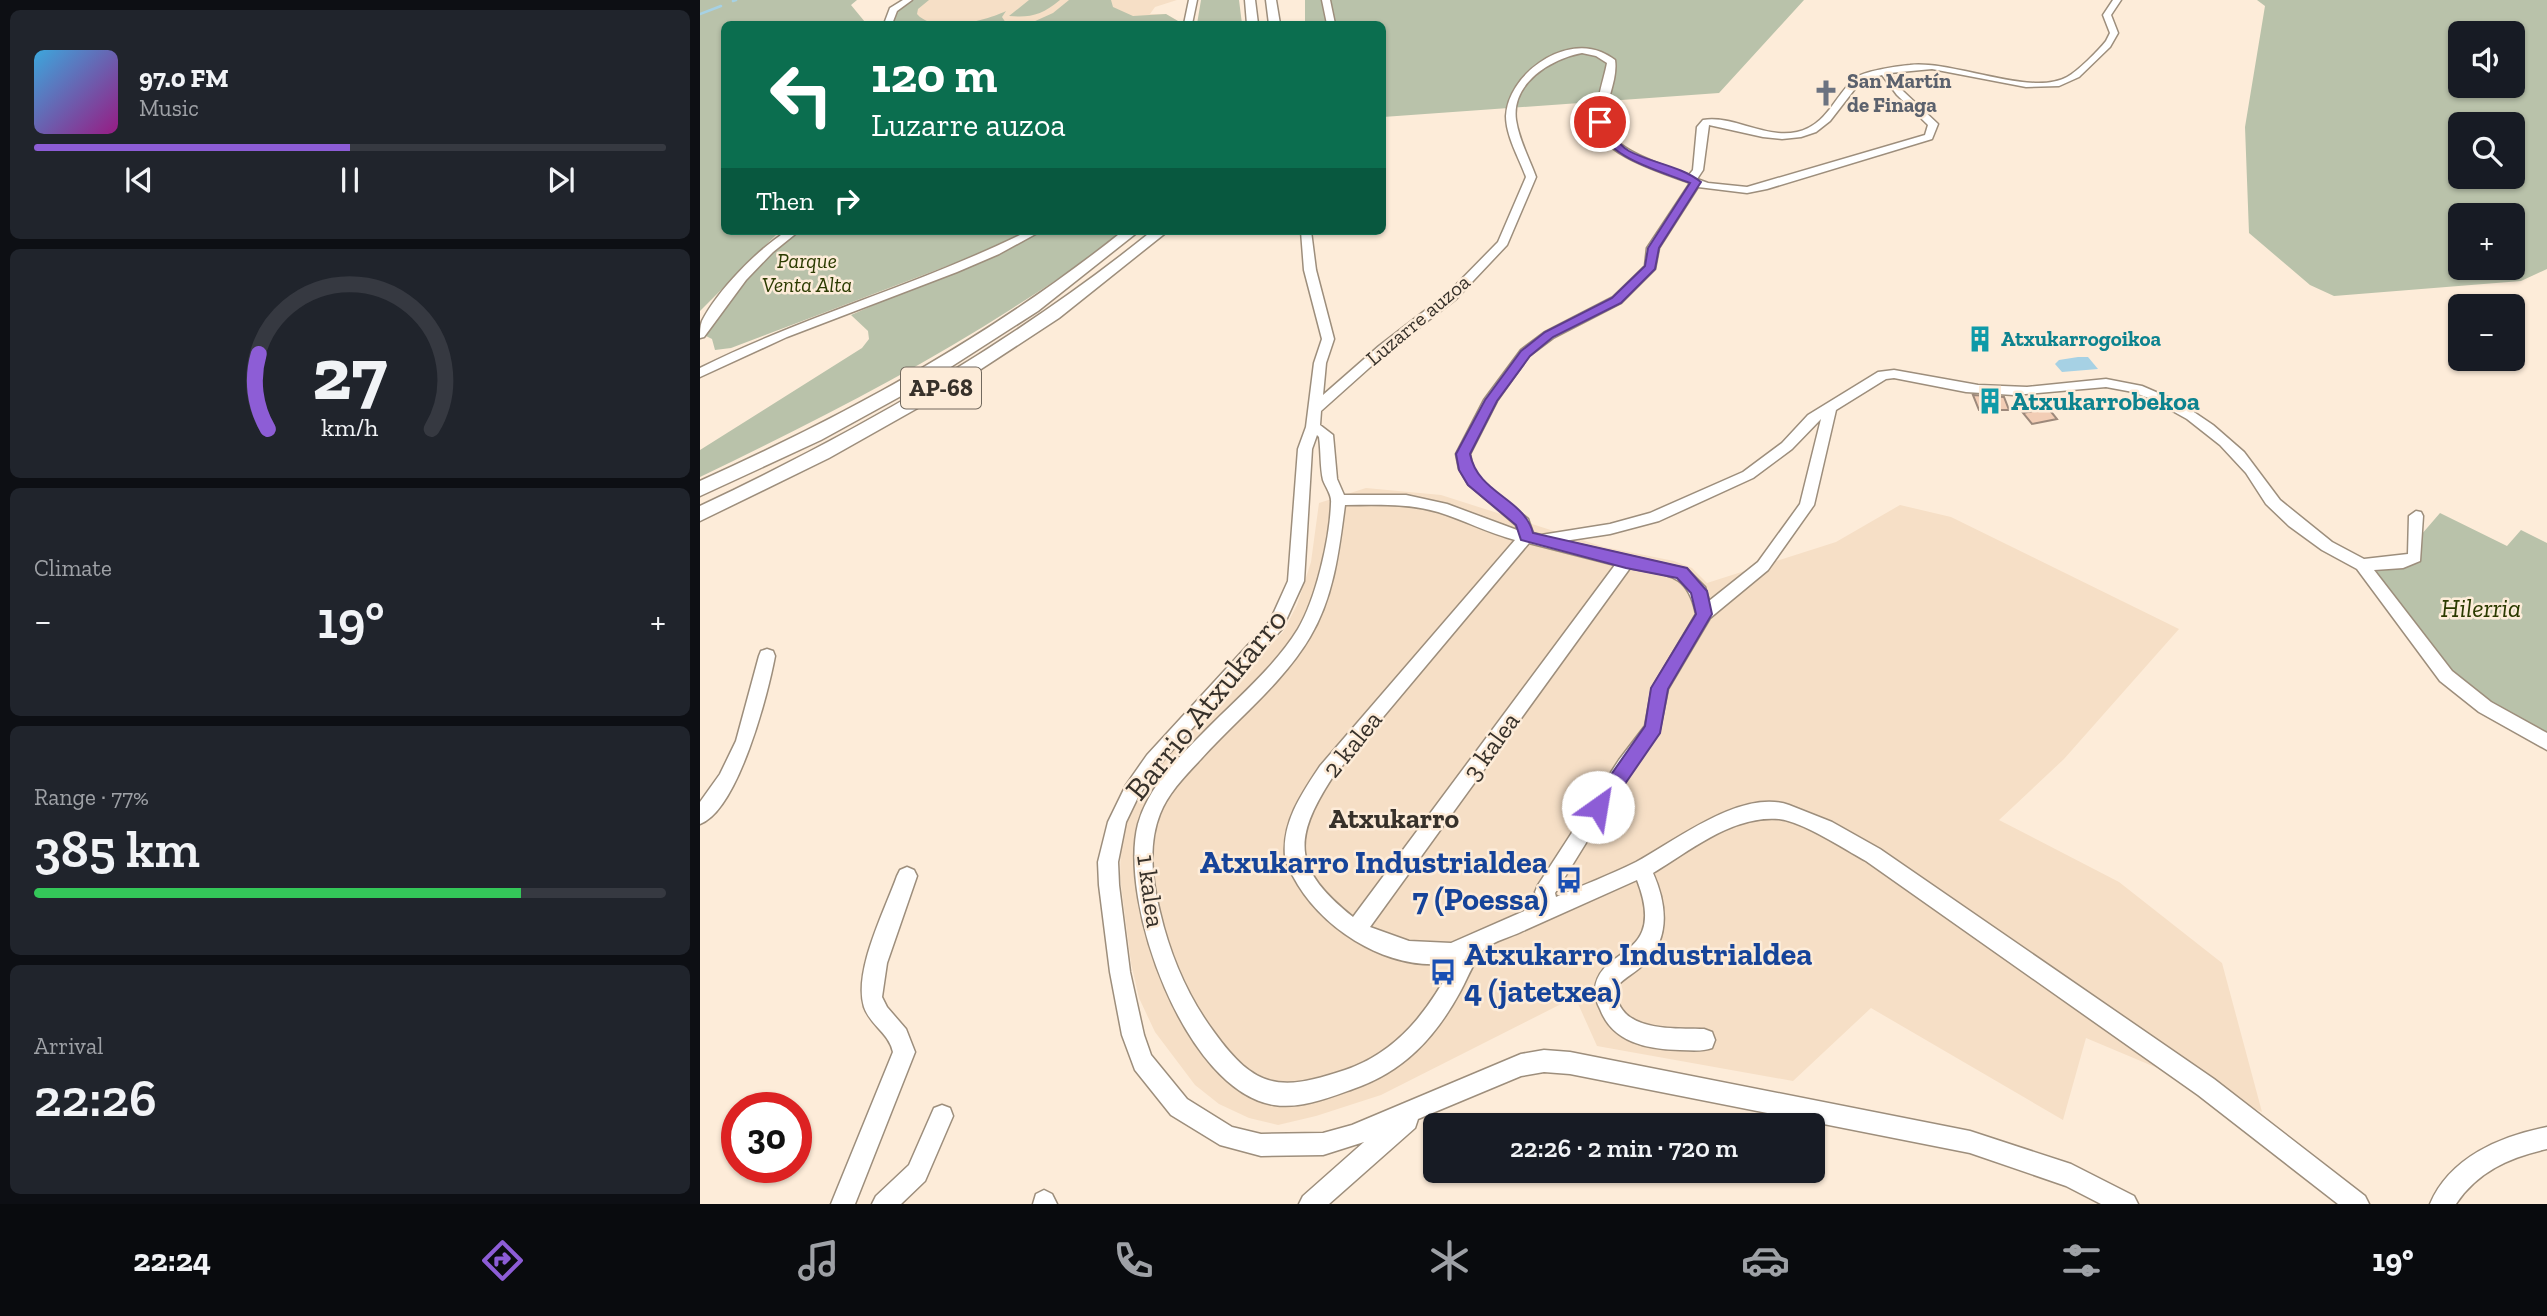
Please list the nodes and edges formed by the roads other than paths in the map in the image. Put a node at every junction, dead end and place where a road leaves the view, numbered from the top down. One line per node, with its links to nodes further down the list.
1 (908, 0): 7 (street)
2 (1193, 0): 8 (street)
3 (1250, 0): 9 (highway)
4 (1271, 0): 10 (highway)
5 (1326, 0): 11 (street)
6 (2117, 0): 12 (street)
7 (889, 21)
8 (1189, 21)
9 (1253, 21)
10 (1274, 21)
11 (1330, 21)
12 (1884, 72): 13 (street); 13 (street, Luzarre auzoa)
13 (1693, 181): 22 (street, Luzarre auzoa); 27 (street)
14 (790, 235): 19 (street)
15 (1028, 235): 20 (street)
16 (1127, 235): 23 (highway, AP-68)
17 (1156, 235): 25 (highway, AP-68)
18 (1306, 235): 22 (street, Barrio Atxukarro)
19 (700, 334)
20 (700, 373)
21 (1830, 410): 27 (street); 29 (street); 30 (street)
22 (1314, 419): 24 (street); 40 (street, Barrio Atxukarro)
23 (700, 489)
24 (1339, 500): 27 (street); 38 (street, 1 kalea)
25 (700, 514)
26 (2416, 516): 29 (street)
27 (1531, 538): 28 (street); 37 (street, 2 kalea)
28 (1626, 562): 30 (street); 37 (street, 3 kalea)
29 (2362, 565): 32 (street)
30 (1704, 614): 36 (street)
31 (767, 656): 33 (street)
32 (2547, 742)
33 (700, 816)
34 (1641, 869): 36 (street, 2 kalea); 39 (street); 47 (street, 2 kalea)
35 (907, 877): 43 (street)
36 (1551, 909): 38 (street, 2 kalea)
37 (1355, 930): 38 (street, 2 kalea)
38 (1475, 943)
39 (1704, 1040)
40 (1425, 1105): 45 (street); 46 (street, Barrio Atxukarro)
41 (942, 1116): 44 (street)
42 (2547, 1138): 48 (street)
43 (843, 1204)
44 (884, 1204)
45 (1311, 1204)
46 (2126, 1204)
47 (2357, 1204)
48 (2442, 1204)

